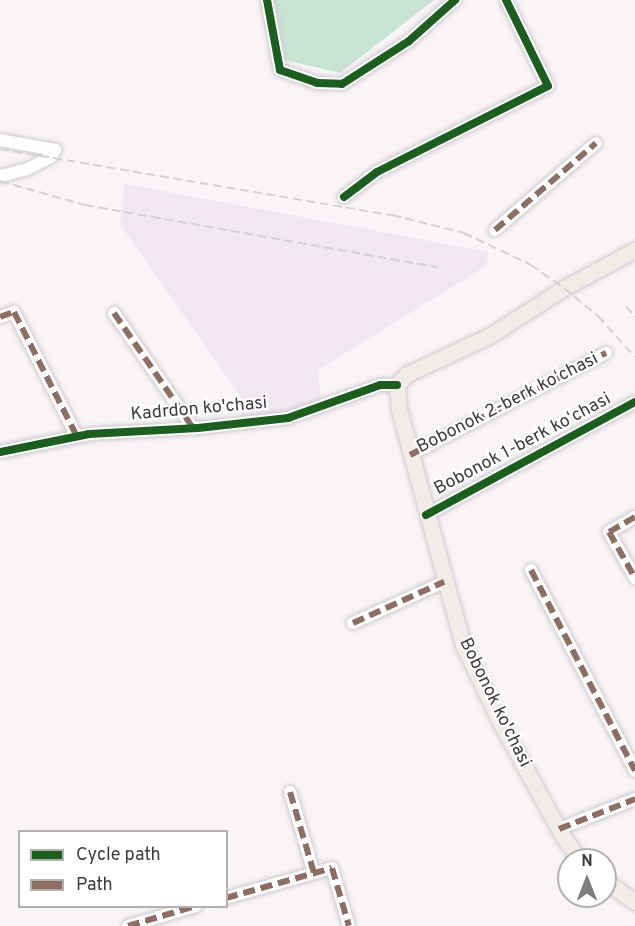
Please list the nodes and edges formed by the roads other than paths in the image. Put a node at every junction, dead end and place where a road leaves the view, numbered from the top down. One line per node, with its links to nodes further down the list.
1 (267, 0): 2 (street)
2 (455, 0)
3 (506, 0): 7 (street)
4 (0, 140): 6 (street)
5 (596, 143): 8 (street)
6 (0, 176)
7 (344, 197)
8 (495, 230)
9 (635, 250): 13 (main road)
10 (114, 313): 15 (street)
11 (0, 317): 16 (street)
12 (606, 353): 18 (street, Bobonok 2-berk koʻchasi)
13 (397, 385): 15 (street, Kadrdon ko'chasi); 18 (main road, Bobonok ko'chasi)
14 (635, 402): 19 (street, Bobonok 1-berk koʻchasi)
15 (193, 428): 16 (street, Kadrdon ko'chasi)
16 (76, 435): 17 (street, Kadrdon ko'chasi)
17 (0, 453)
18 (410, 455): 19 (main road, Bobonok ko'chasi)
19 (426, 515): 23 (main road, Bobonok ko'chasi)
20 (635, 517): 22 (street)
21 (531, 570): 25 (street)
22 (635, 578)
23 (444, 582): 24 (street); 28 (main road, Bobonok ko'chasi)
24 (353, 623)
25 (635, 771)
26 (290, 792): 30 (street)
27 (635, 800): 28 (street)
28 (559, 829): 29 (main road, Bobonok ko'chasi)
29 (572, 848)
30 (314, 873): 32 (street); 36 (street)
31 (617, 889): 33 (main road)
32 (228, 897)
33 (635, 902)
34 (189, 908): 35 (street)
35 (128, 926)
36 (349, 926)

